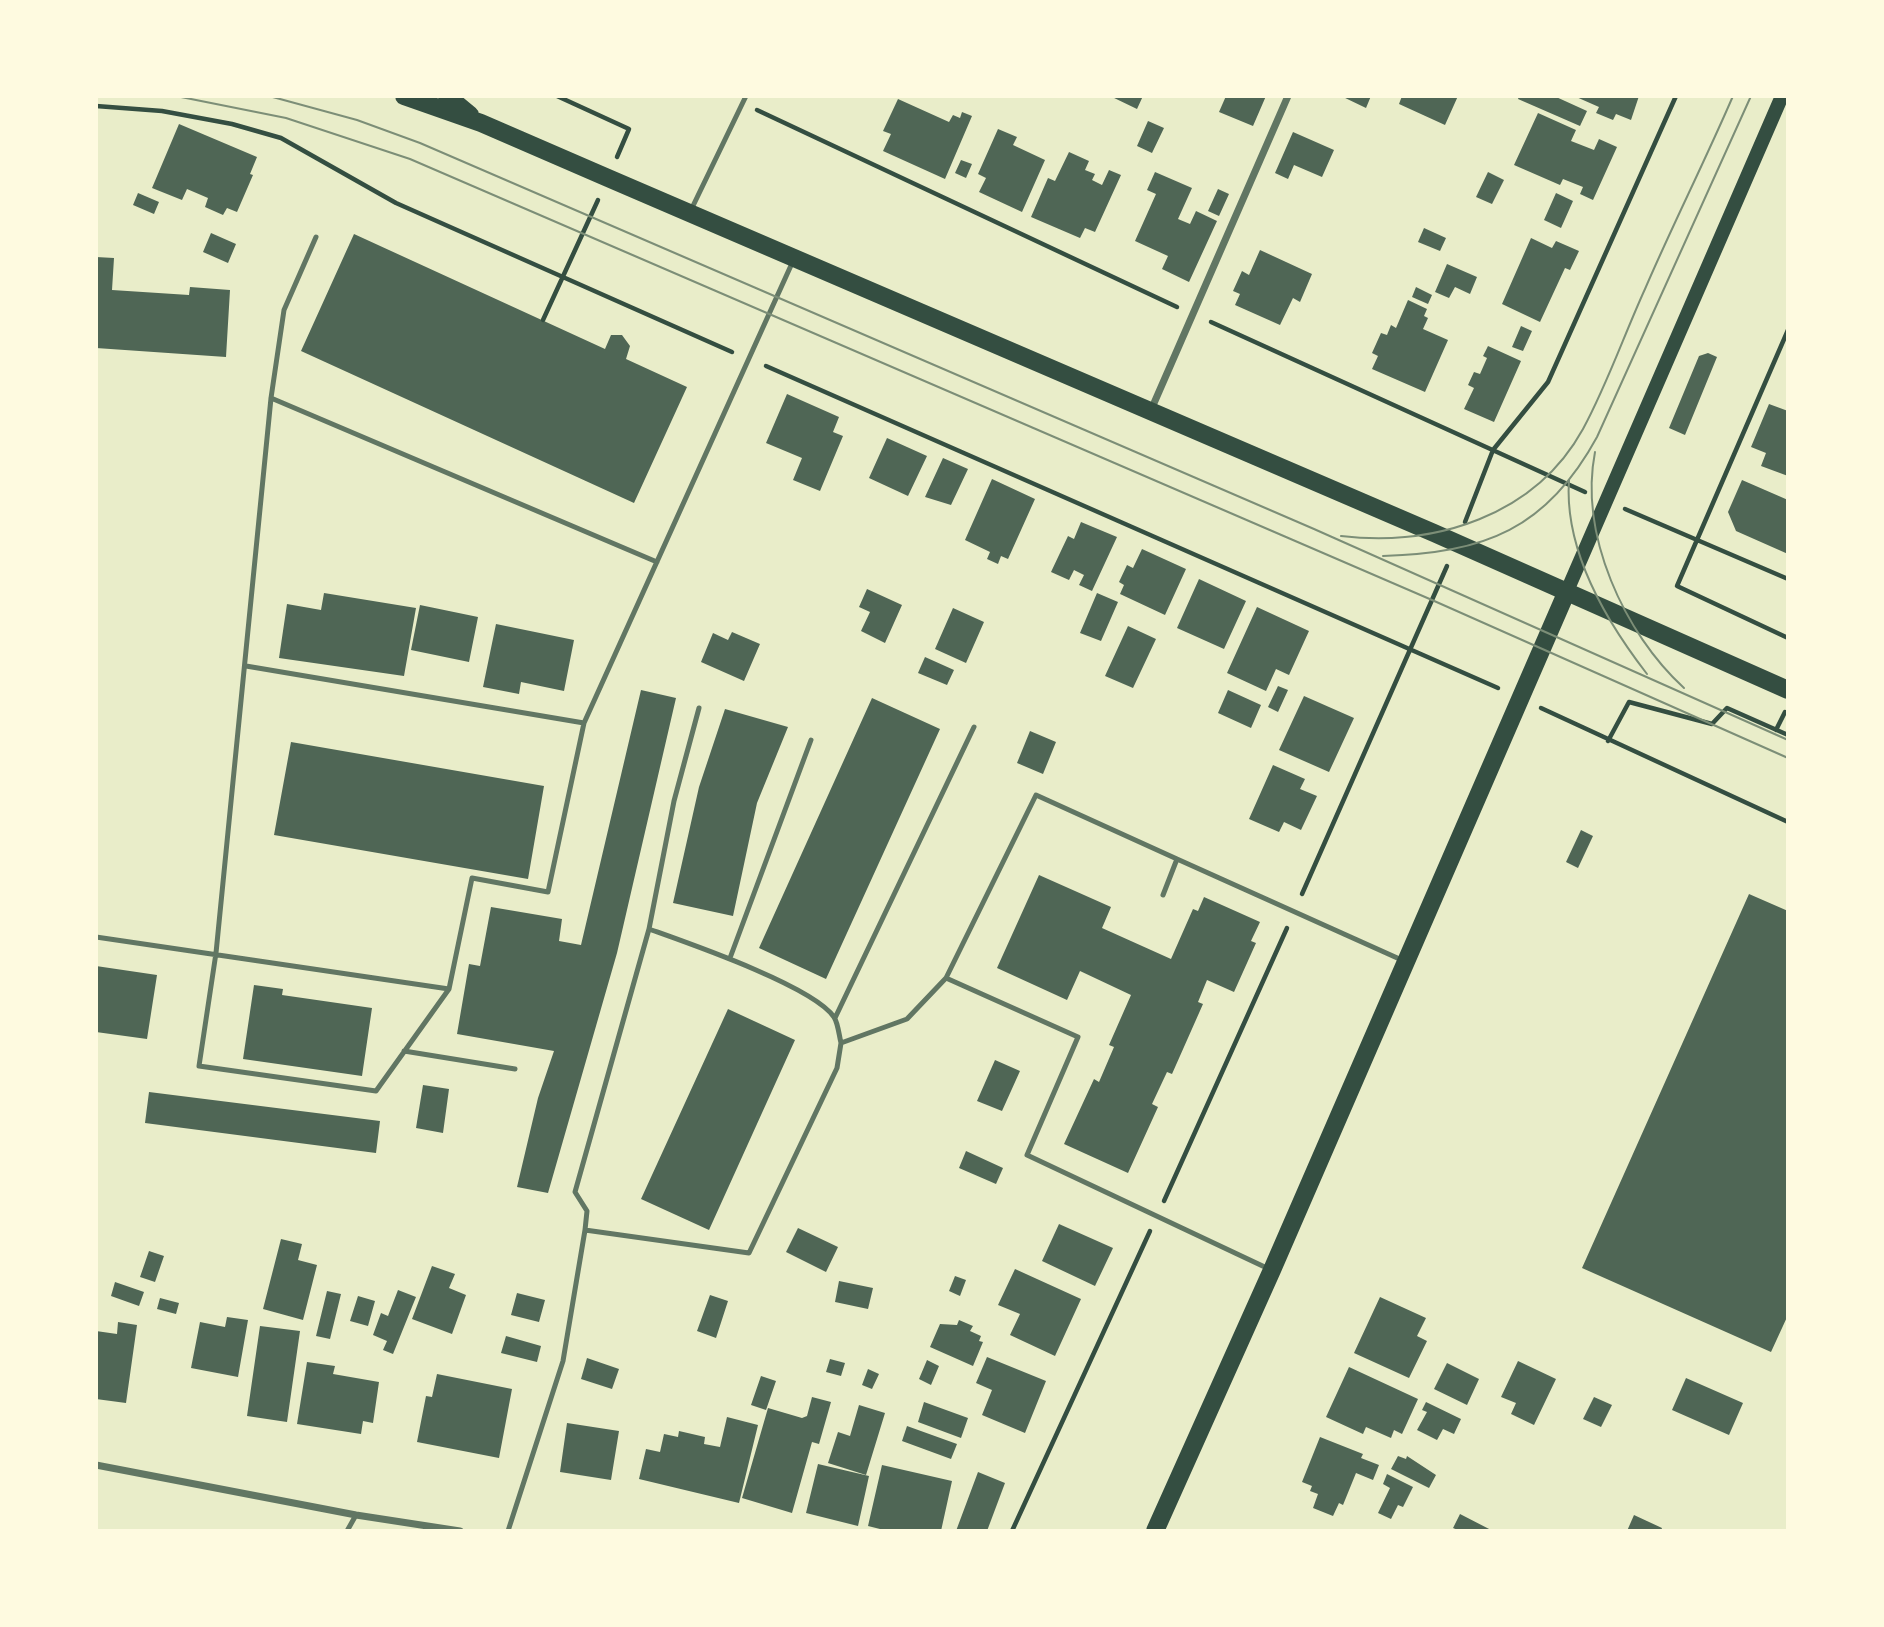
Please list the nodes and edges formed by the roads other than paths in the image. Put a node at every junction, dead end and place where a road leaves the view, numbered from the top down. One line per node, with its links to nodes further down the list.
1 (404, 96): 6 (main road)
2 (447, 96): 6 (main road)
3 (746, 96): 7 (lane)
4 (1289, 96): 11 (street)
5 (1782, 96): 13 (main road)
6 (481, 123): 7 (main road)
7 (690, 213): 9 (main road)
8 (316, 237): 10 (lane)
9 (794, 258): 11 (main road); 12 (lane)
10 (271, 398): 12 (lane); 14 (lane)
11 (1150, 411): 13 (main road)
12 (657, 562): 17 (lane)
13 (1567, 591): 15 (main road); 26 (main road)
14 (246, 666): 17 (lane); 24 (lane)
15 (1788, 690)
16 (699, 708): 22 (lane)
17 (584, 723): 28 (lane)
18 (974, 727): 29 (lane)
19 (811, 740): 25 (lane)
20 (1177, 859): 21 (lane); 26 (lane); 27 (lane)
21 (1163, 895)
22 (649, 929): 25 (lane); 33 (lane)
23 (96, 937): 24 (lane)
24 (216, 953): 28 (lane); 31 (lane)
25 (730, 958): 29 (lane)
26 (1407, 962): 34 (main road)
27 (946, 978): 30 (lane); 34 (lane)
28 (449, 989): 31 (lane)
29 (835, 1018): 30 (lane)
30 (841, 1043): 33 (lane)
31 (404, 1051): 32 (lane)
32 (515, 1069)
33 (585, 1230): 39 (lane)
34 (1272, 1270): 40 (main road)
35 (96, 1465): 36 (street)
36 (356, 1515): 37 (lane); 38 (street)
37 (347, 1531)
38 (460, 1531)
39 (508, 1531)
40 (1155, 1531)

